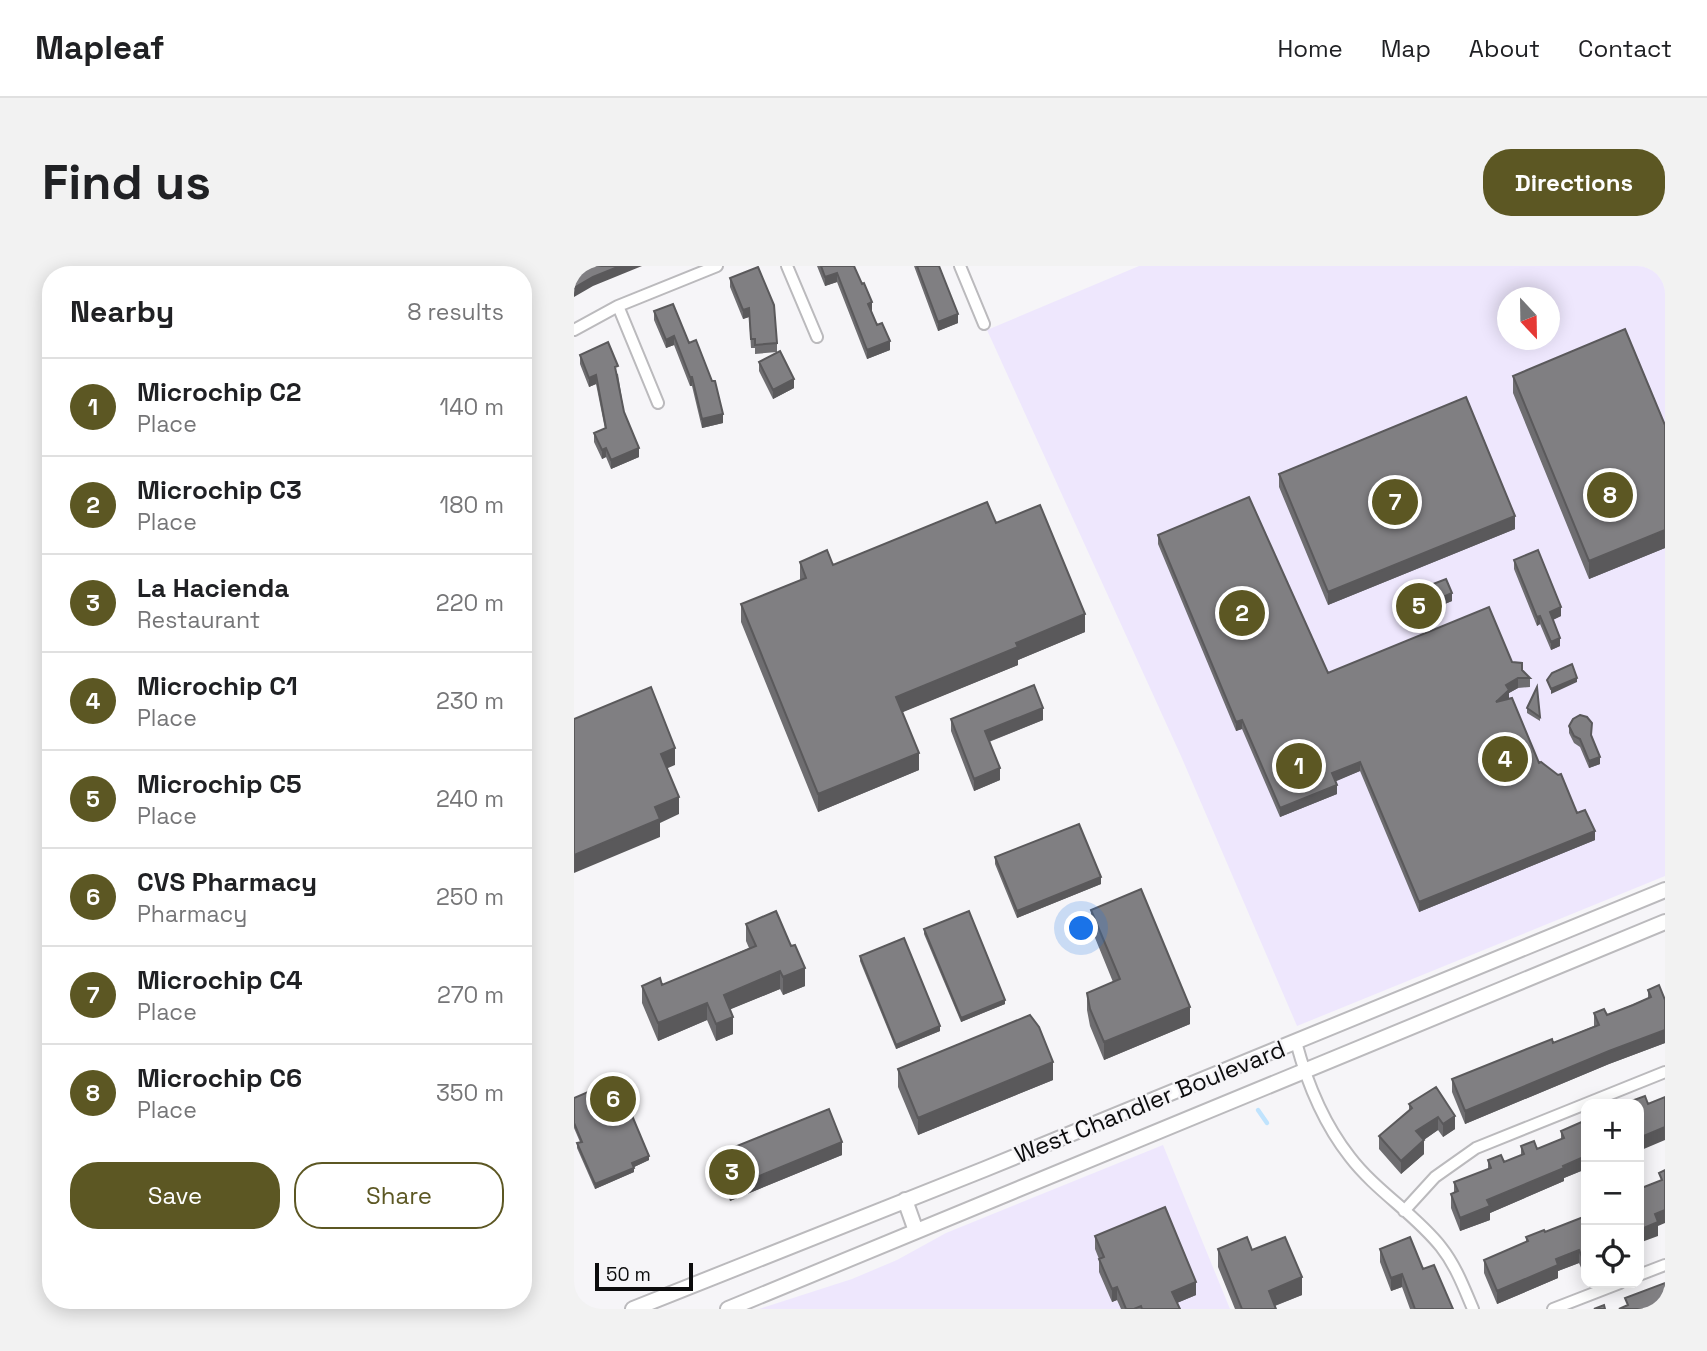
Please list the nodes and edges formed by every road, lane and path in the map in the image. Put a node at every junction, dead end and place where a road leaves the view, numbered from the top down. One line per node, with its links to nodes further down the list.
1 (717, 266): 4 (street)
2 (787, 266): 7 (street)
3 (960, 266): 5 (street)
4 (618, 306): 6 (street); 8 (street)
5 (984, 324)
6 (574, 330)
7 (817, 337)
8 (658, 403)
9 (1665, 890): 11 (main road, West Chandler Boulevard)
10 (1665, 922): 12 (main road, West Chandler Boulevard)
11 (1296, 1042): 12 (street); 14 (main road, West Chandler Boulevard)
12 (1304, 1071): 15 (street); 16 (main road, West Chandler Boulevard)
13 (1665, 1072): 15 (street)
14 (905, 1200): 16 (main road); 20 (main road, West Chandler Boulevard)
15 (1404, 1211): 22 (street)
16 (916, 1231): 21 (main road, West Chandler Boulevard)
17 (1665, 1265): 18 (street)
18 (1644, 1273)
19 (1607, 1288): 23 (street)
20 (633, 1309)
21 (728, 1309)
22 (1473, 1309)
23 (1553, 1309)

